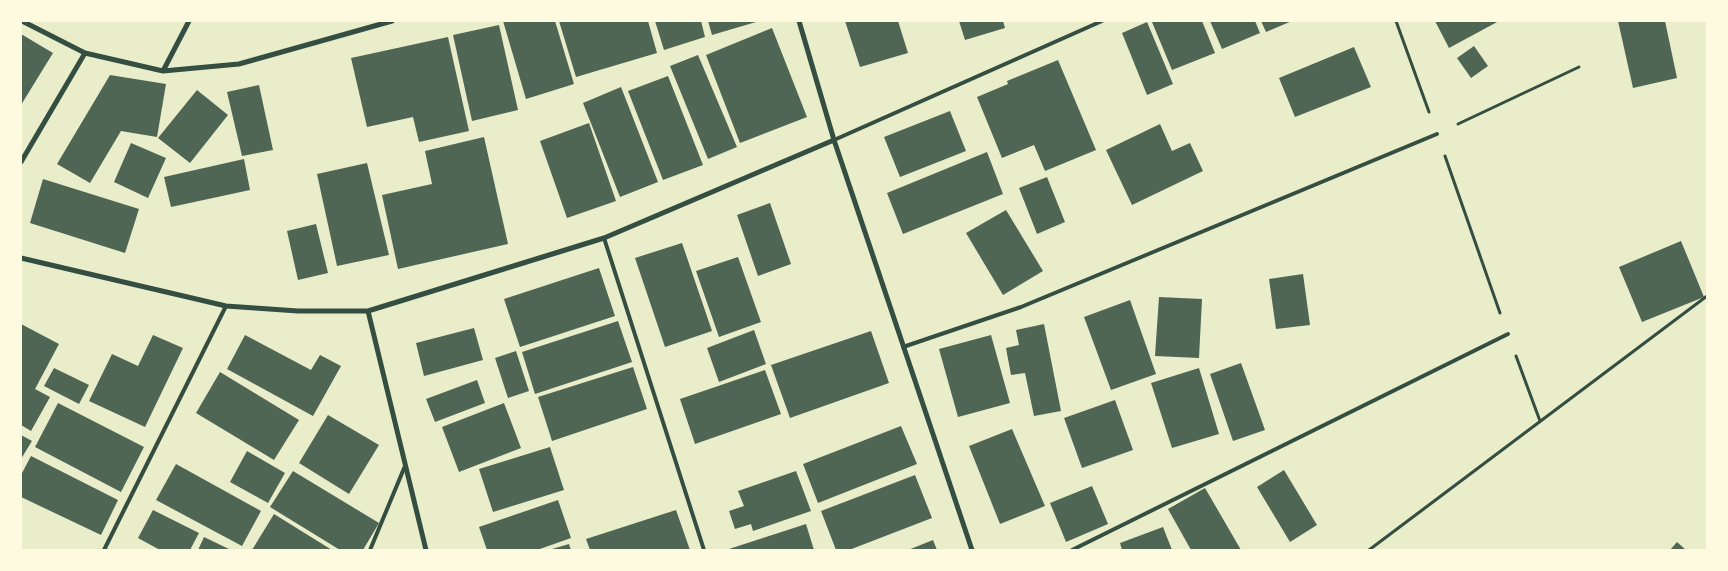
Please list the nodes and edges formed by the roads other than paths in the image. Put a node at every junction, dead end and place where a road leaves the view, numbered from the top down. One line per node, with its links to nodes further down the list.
1 (22, 21): 6 (street)
2 (190, 21): 7 (street)
3 (392, 21): 7 (street)
4 (799, 21): 9 (street)
5 (1102, 21): 9 (lane)
6 (85, 53): 7 (street); 10 (street)
7 (163, 71)
8 (1437, 134): 16 (lane)
9 (834, 140): 11 (street); 16 (street)
10 (21, 162)
11 (604, 238): 14 (street); 21 (lane)
12 (21, 258): 13 (street)
13 (226, 306): 14 (street); 18 (lane)
14 (368, 311): 17 (street)
15 (1508, 334): 23 (lane)
16 (903, 347): 22 (street)
17 (405, 466): 19 (lane); 20 (street)
18 (104, 550)
19 (370, 550)
20 (426, 550)
21 (704, 550)
22 (972, 550)
23 (1072, 550)

